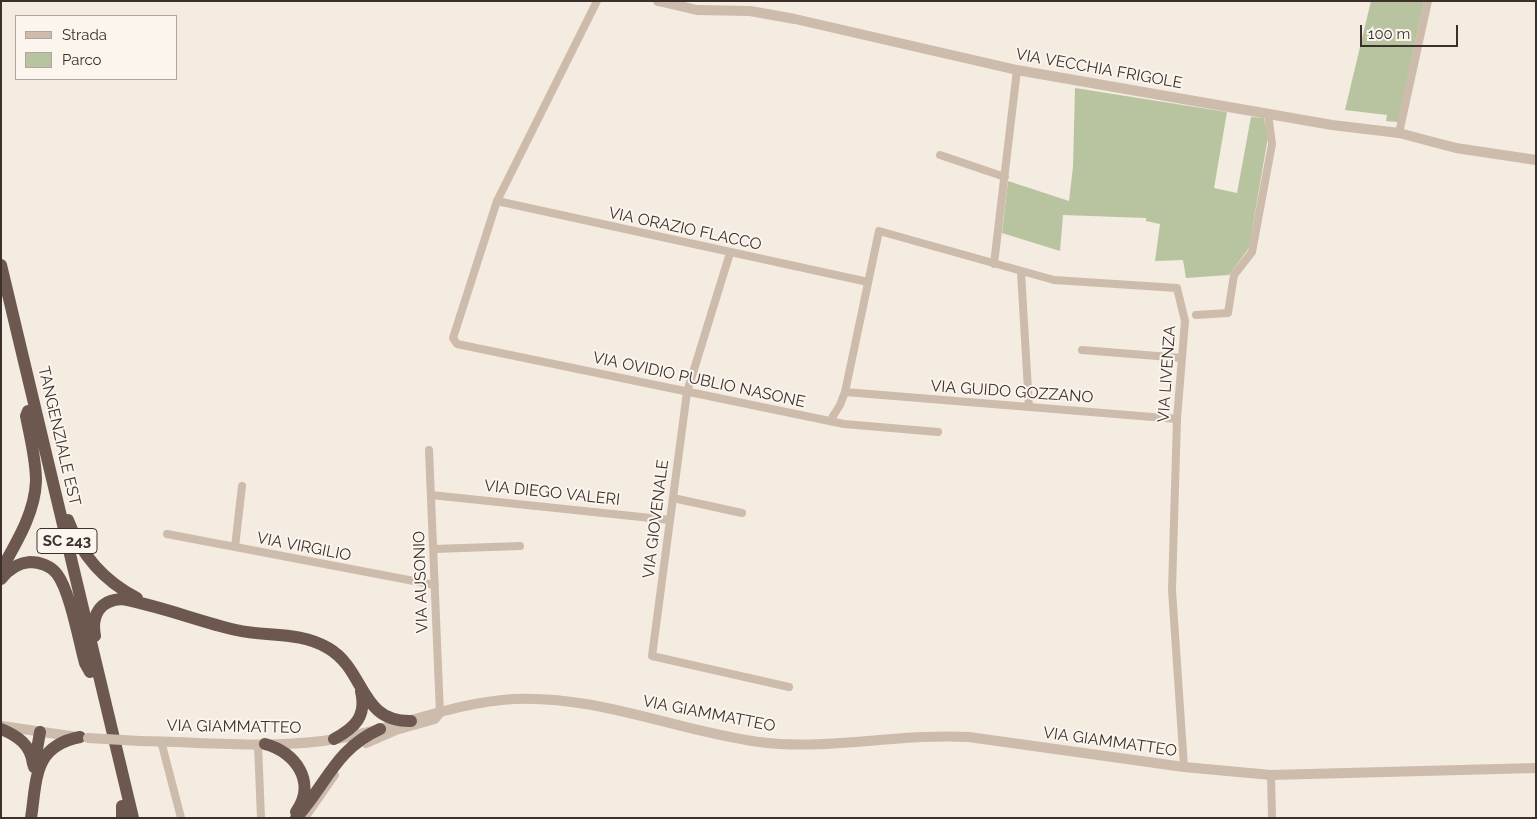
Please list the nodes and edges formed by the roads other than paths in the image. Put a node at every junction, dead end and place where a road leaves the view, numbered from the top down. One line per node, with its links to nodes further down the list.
1 (597, 1): 10 (street)
2 (658, 1): 4 (street, VIA VECCHIA FRIGOLE)
3 (1428, 1): 6 (street)
4 (1017, 70): 5 (street, VIA VECCHIA FRIGOLE); 9 (street)
5 (1268, 114): 6 (street, VIA VECCHIA FRIGOLE); 17 (street)
6 (1398, 133): 8 (street, VIA VECCHIA FRIGOLE)
7 (940, 156): 9 (street)
8 (1535, 159)
9 (1005, 177): 12 (street)
10 (497, 201): 11 (street, VIA ORAZIO FLACCO); 20 (street, VIA OVIDIO PUBLIO NASONE)
11 (730, 253): 15 (street, VIA ORAZIO FLACCO); 20 (street, VIA GIOVENALE)
12 (994, 264): 14 (street, VIA LIVENZA); 15 (street, VIA LIVENZA)
13 (1, 265): 28 (highway, TANGENZIALE EST / SC 243)
14 (1021, 272): 19 (street, VIA LIVENZA); 22 (street)
15 (868, 282): 21 (street)
16 (1, 300): 23 (highway, TANGENZIALE EST / SC 243)
17 (1196, 315)
18 (1082, 350): 19 (street)
19 (1182, 358): 24 (street, VIA LIVENZA)
20 (687, 392): 25 (street, VIA OVIDIO PUBLIO NASONE); 31 (street, VIA GIOVENALE)
21 (845, 392): 22 (street, VIA GUIDO GOZZANO); 25 (street)
22 (1030, 407): 24 (street, VIA GUIDO GOZZANO)
23 (28, 411): 38 (highway); 42 (highway, TANGENZIALE EST / SC 243)
24 (1177, 419): 55 (street, VIA LIVENZA)
25 (830, 421): 26 (street, VIA OVIDIO PUBLIO NASONE)
26 (938, 432)
27 (429, 450): 30 (street, VIA AUSONIO)
28 (47, 459): 41 (highway); 45 (highway, TANGENZIALE EST / SC 243)
29 (242, 486): 36 (street)
30 (431, 495): 33 (street, VIA DIEGO VALERI); 37 (street, VIA AUSONIO)
31 (673, 498): 32 (street); 33 (street, VIA GIOVENALE)
32 (742, 513)
33 (670, 520): 44 (street, VIA GIOVENALE)
34 (168, 534): 36 (street, VIA VIRGILIO)
35 (520, 546): 37 (street)
36 (234, 547): 40 (street, VIA VIRGILIO)
37 (434, 549): 40 (street, VIA AUSONIO)
38 (1, 570)
39 (1, 579): 42 (highway)
40 (435, 585): 46 (street, VIA AUSONIO)
41 (153, 606): 43 (highway); 45 (highway)
42 (90, 672): 59 (highway, TANGENZIALE EST / SC 243)
43 (357, 679): 47 (highway); 52 (highway)
44 (789, 687)
45 (103, 692): 63 (highway, TANGENZIALE EST / SC 243)
46 (440, 714): 47 (street, VIA GIAMMATTEO); 55 (street, VIA GIAMMATTEO); 68 (street)
47 (411, 721): 49 (street, VIA GIAMMATTEO)
48 (1, 728): 50 (street, VIA GIAMMATTEO); 57 (highway)
49 (380, 729): 52 (street, VIA GIAMMATTEO); 67 (highway)
50 (40, 732): 51 (street, VIA GIAMMATTEO); 57 (highway)
51 (84, 738): 53 (street, VIA GIAMMATTEO, bridge); 57 (highway)
52 (334, 739): 54 (street, VIA GIAMMATTEO)
53 (161, 741): 54 (street, VIA GIAMMATTEO); 64 (street)
54 (261, 744): 65 (street); 66 (highway)
55 (1184, 767): 58 (street, VIA GIAMMATTEO)
56 (1536, 768): 58 (street, VIA GIAMMATTEO)
57 (35, 773): 60 (highway); 61 (highway); 62 (street)
58 (1271, 775): 69 (street)
59 (123, 814)
60 (26, 818)
61 (31, 818)
62 (36, 818)
63 (133, 818)
64 (181, 818)
65 (261, 818)
66 (290, 818)
67 (296, 818)
68 (305, 818)
69 (1272, 818)

